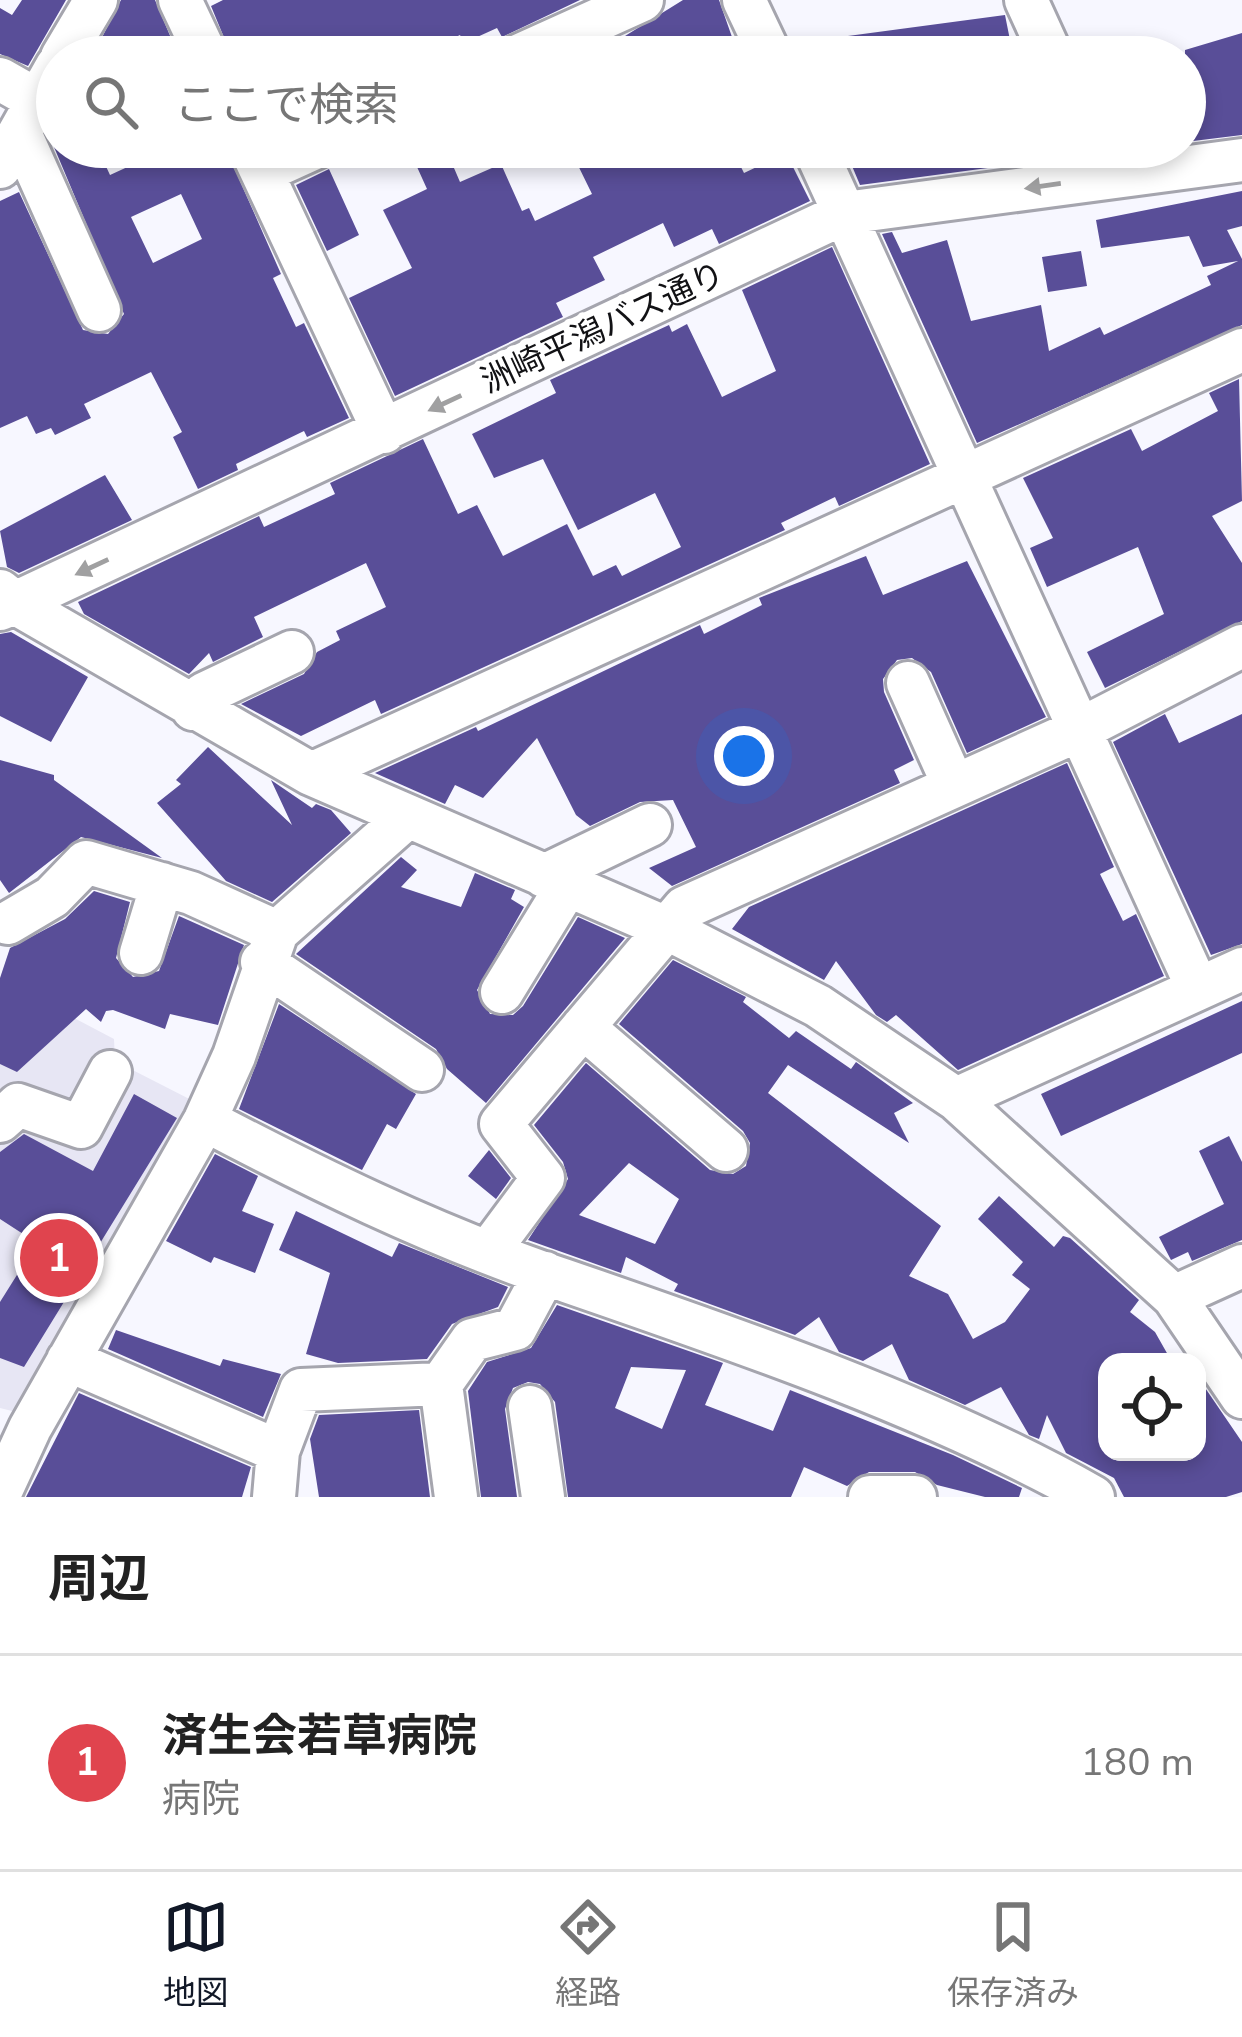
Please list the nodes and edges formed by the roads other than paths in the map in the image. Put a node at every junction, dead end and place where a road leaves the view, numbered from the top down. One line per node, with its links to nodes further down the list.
1 (96, 0): 6 (street)
2 (180, 0): 7 (street)
3 (642, 0): 8 (street)
4 (744, 0): 9 (street)
5 (1026, 0): 10 (street)
6 (75, 36)
7 (197, 36)
8 (562, 36)
9 (761, 36)
10 (1042, 36)
11 (0, 79): 12 (street)
12 (28, 116)
13 (1242, 160): 14 (street, 洲崎平潟バス通り)
14 (1206, 161)
15 (47, 168): 20 (street)
16 (260, 168): 22 (street)
17 (824, 168): 19 (street)
18 (1070, 168): 19 (street, 洲崎平潟バス通り, one-way to 19)
19 (845, 213): 22 (street, 洲崎平潟バス通り, one-way to 22); 23 (street)
20 (99, 310)
21 (1242, 350): 23 (street)
22 (384, 432): 24 (street, 洲崎平潟バス通り, one-way to 24)
23 (967, 476): 29 (street); 30 (street)
24 (5, 601): 28 (street)
25 (1242, 646): 29 (street)
26 (292, 652): 28 (street)
27 (908, 683): 31 (street)
28 (193, 710): 30 (street)
29 (1079, 730): 31 (street); 41 (street)
30 (311, 774): 32 (street)
31 (955, 786): 37 (street)
32 (406, 818): 34 (street); 38 (street)
33 (650, 825): 34 (street)
34 (555, 881): 37 (street); 42 (street)
35 (161, 884): 36 (street); 38 (street); 39 (street)
36 (8, 922)
37 (664, 927): 43 (street); 46 (street)
38 (270, 947): 44 (street); 47 (street)
39 (141, 952)
40 (1242, 968): 41 (street)
41 (1198, 989): 46 (street)
42 (502, 992)
43 (583, 1027): 49 (street); 50 (street)
44 (422, 1070)
45 (110, 1072): 48 (street)
46 (956, 1100): 53 (street)
47 (206, 1120): 50 (street); 54 (street)
48 (0, 1121)
49 (726, 1150)
50 (488, 1252): 52 (street)
51 (1242, 1266): 53 (street)
52 (545, 1274): 55 (street); 65 (street)
53 (1174, 1297): 56 (street)
54 (68, 1360): 58 (street); 59 (street)
55 (441, 1384): 58 (street); 61 (street)
56 (1242, 1396)
57 (530, 1407): 62 (street)
58 (278, 1451): 60 (street)
59 (0, 1493)
60 (274, 1497)
61 (456, 1497)
62 (543, 1497)
63 (870, 1497): 64 (street)
64 (915, 1497)
65 (1094, 1497)

